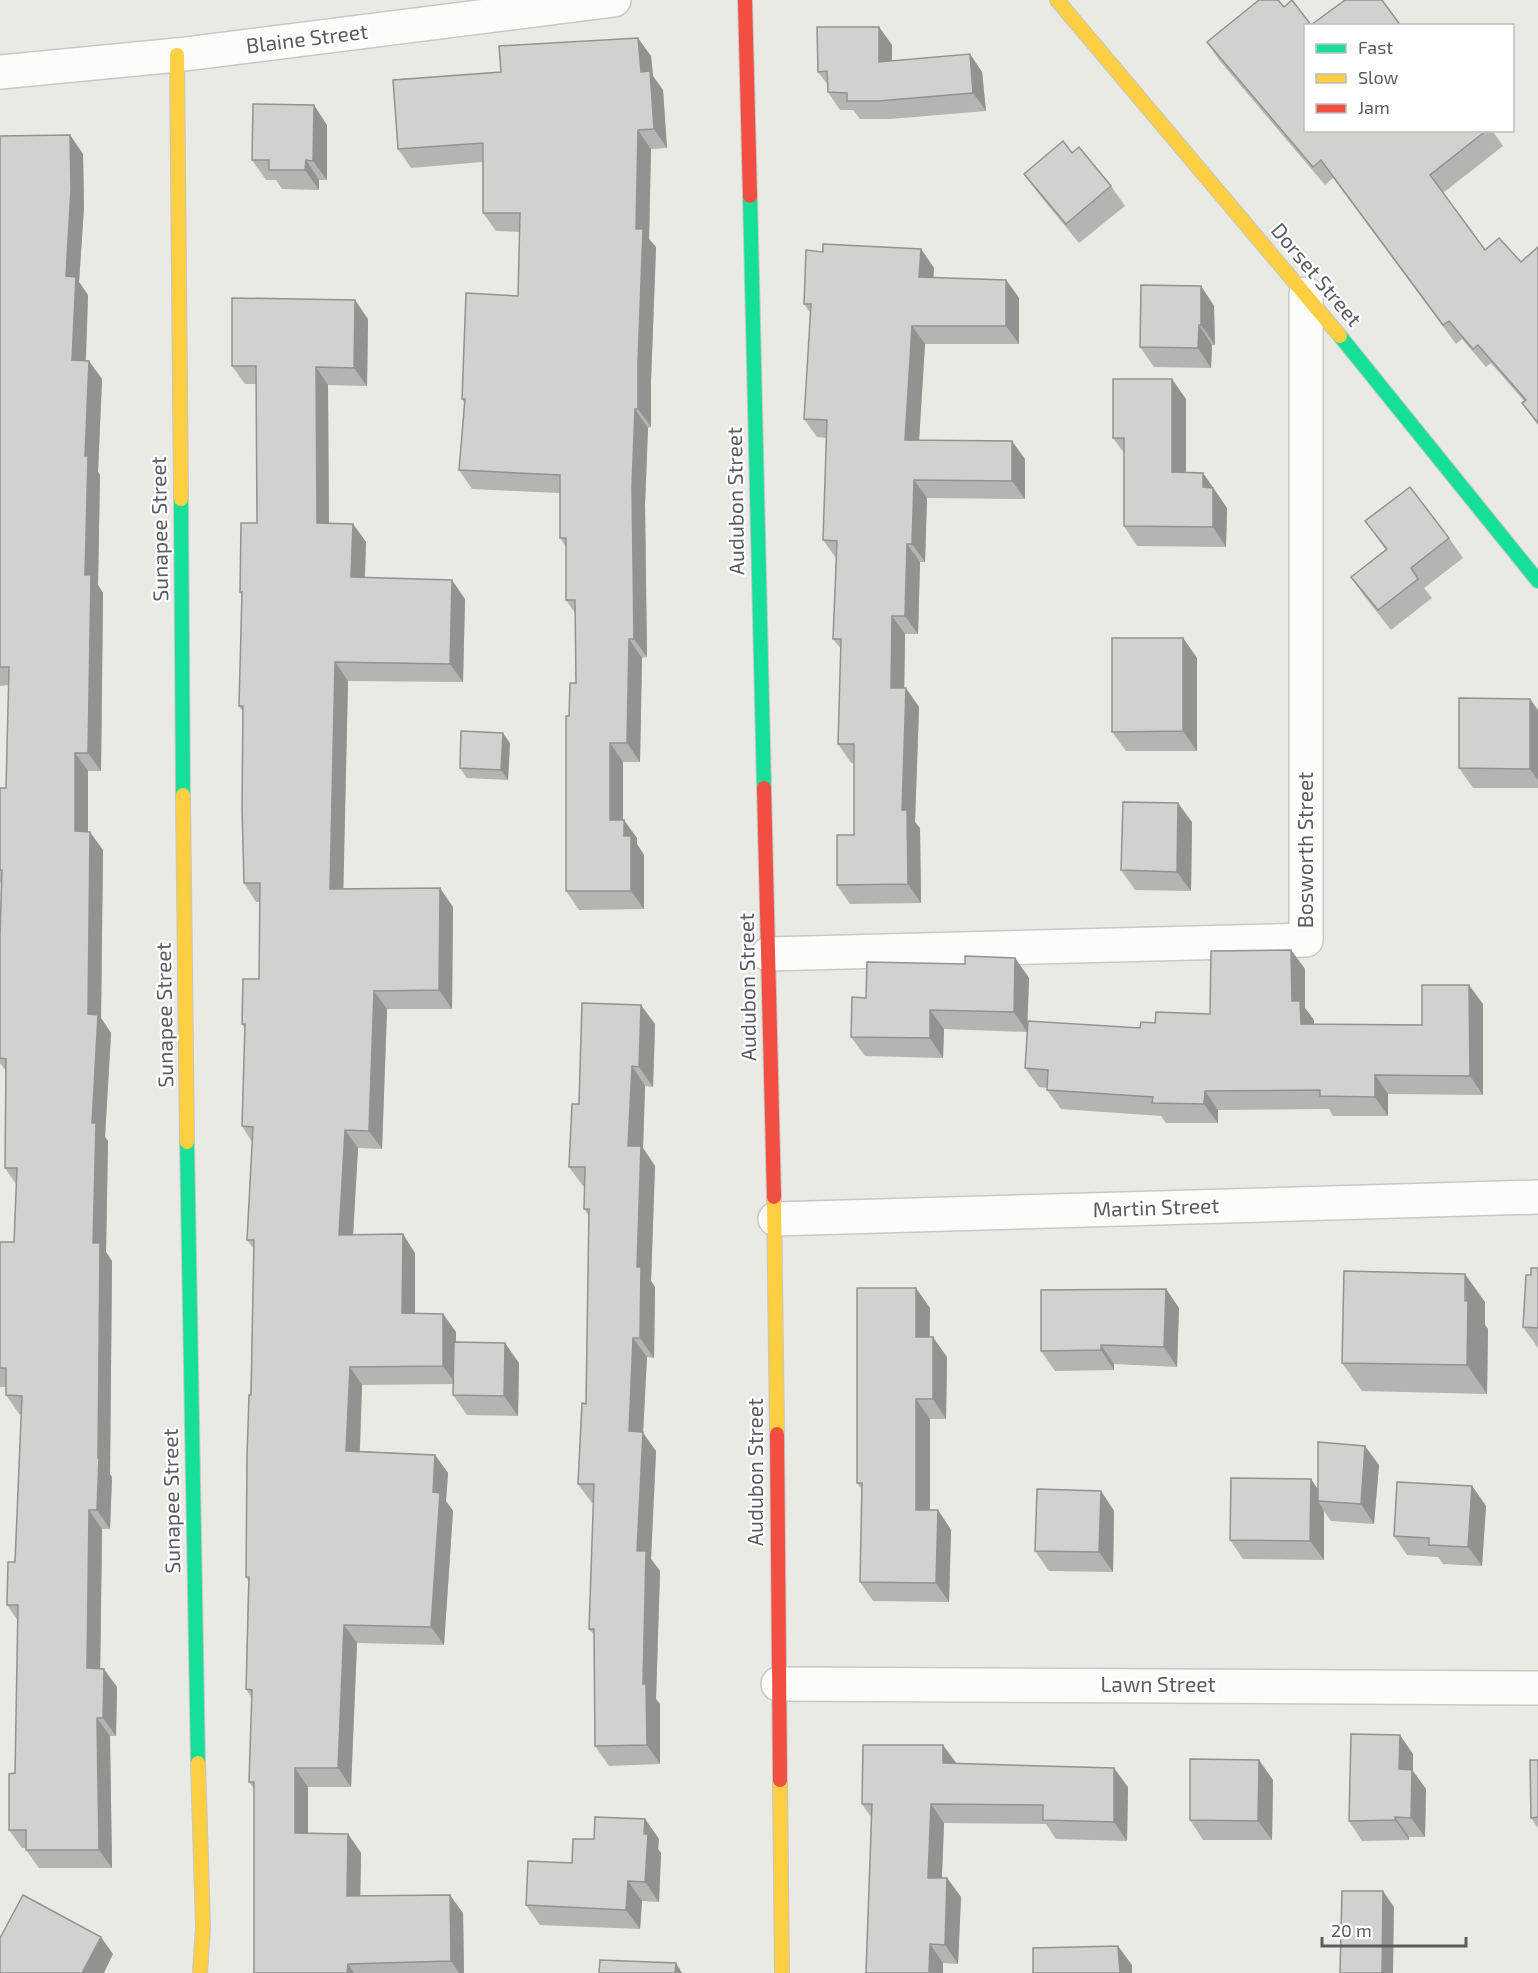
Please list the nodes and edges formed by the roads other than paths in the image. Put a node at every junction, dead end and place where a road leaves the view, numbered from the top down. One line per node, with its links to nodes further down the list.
1 (614, 0): 4 (street, Blaine Street)
2 (745, 0): 8 (street, Audubon Street)
3 (1057, 0): 6 (street, Dorset Street)
4 (177, 56): 5 (street, Blaine Street); 13 (street, Sunapee Street)
5 (0, 72)
6 (1306, 294): 7 (street, Dorset Street); 8 (street, Bosworth Street)
7 (1538, 580)
8 (768, 954): 10 (street, Audubon Street)
9 (1538, 1197): 10 (street, Martin Street)
10 (775, 1219): 11 (street, Audubon Street)
11 (778, 1684): 12 (street, Lawn Street); 14 (street, Audubon Street)
12 (1538, 1688)
13 (200, 1973)
14 (782, 1973)

